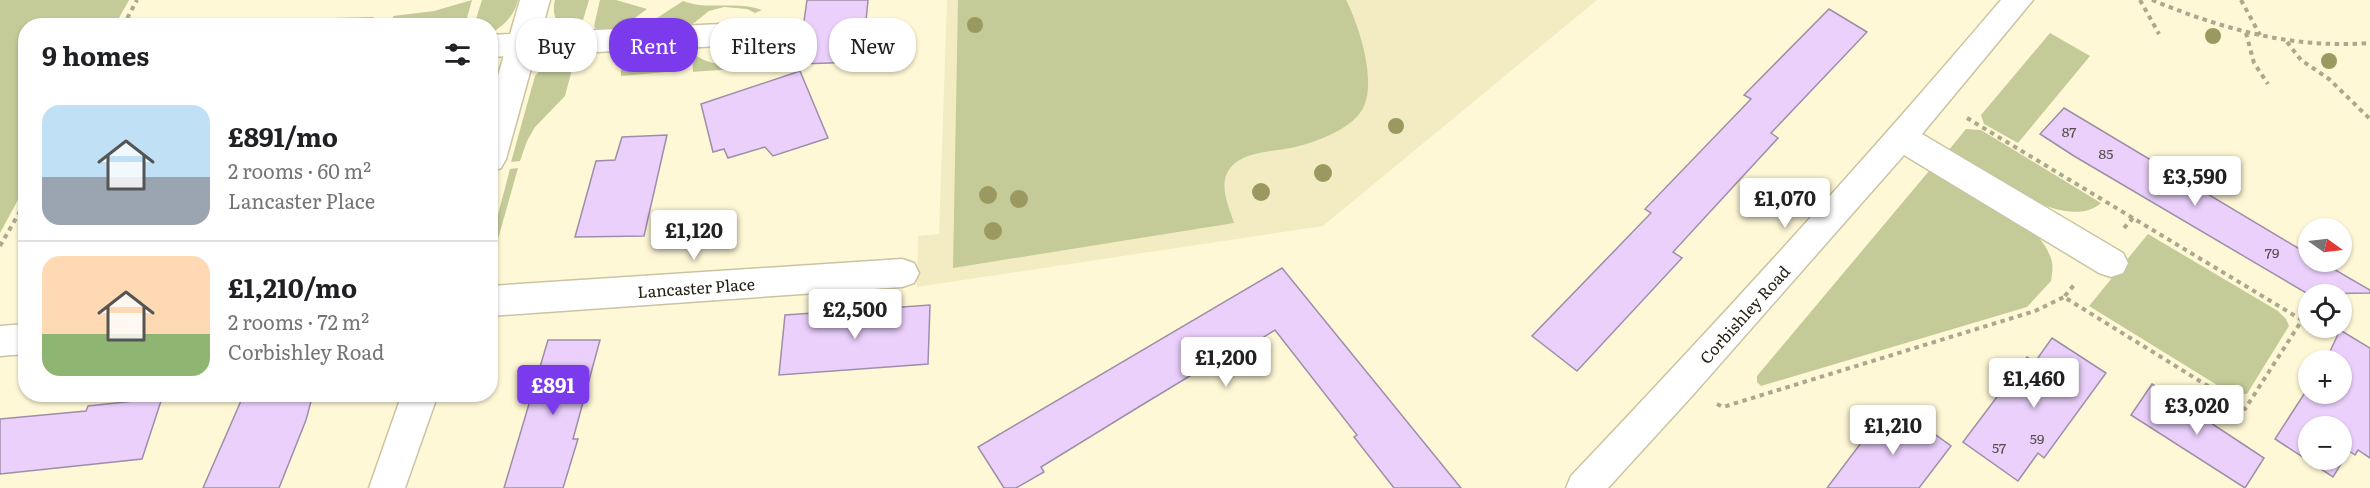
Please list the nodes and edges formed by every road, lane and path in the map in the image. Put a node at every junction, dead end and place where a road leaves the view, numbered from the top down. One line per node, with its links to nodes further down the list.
1 (137, 0): 7 (path)
2 (535, 0): 8 (street)
3 (2018, 0): 22 (street, Corbishley Road)
4 (2140, 0): 10 (path)
5 (2152, 0): 9 (path)
6 (2241, 0): 12 (path)
7 (127, 18)
8 (530, 18)
9 (2246, 33): 12 (path); 19 (path)
10 (2159, 34)
11 (710, 36): 13 (street)
12 (2261, 36): 14 (path)
13 (597, 41)
14 (2287, 42): 15 (path); 20 (path)
15 (2370, 43)
16 (516, 45): 17 (street)
17 (498, 46)
18 (516, 69): 21 (street)
19 (2268, 84)
20 (2370, 118)
21 (498, 131)
22 (1901, 137): 25 (street); 31 (street, Corbishley Road)
23 (18, 215): 24 (path)
24 (0, 246)
25 (2110, 263)
26 (902, 273): 28 (street, Lancaster Place)
27 (2064, 297): 31 (path)
28 (498, 300)
29 (18, 340): 30 (street)
30 (0, 341)
31 (1680, 385): 34 (street, Corbishley Road)
32 (417, 402): 33 (street)
33 (387, 488)
34 (1584, 488)

